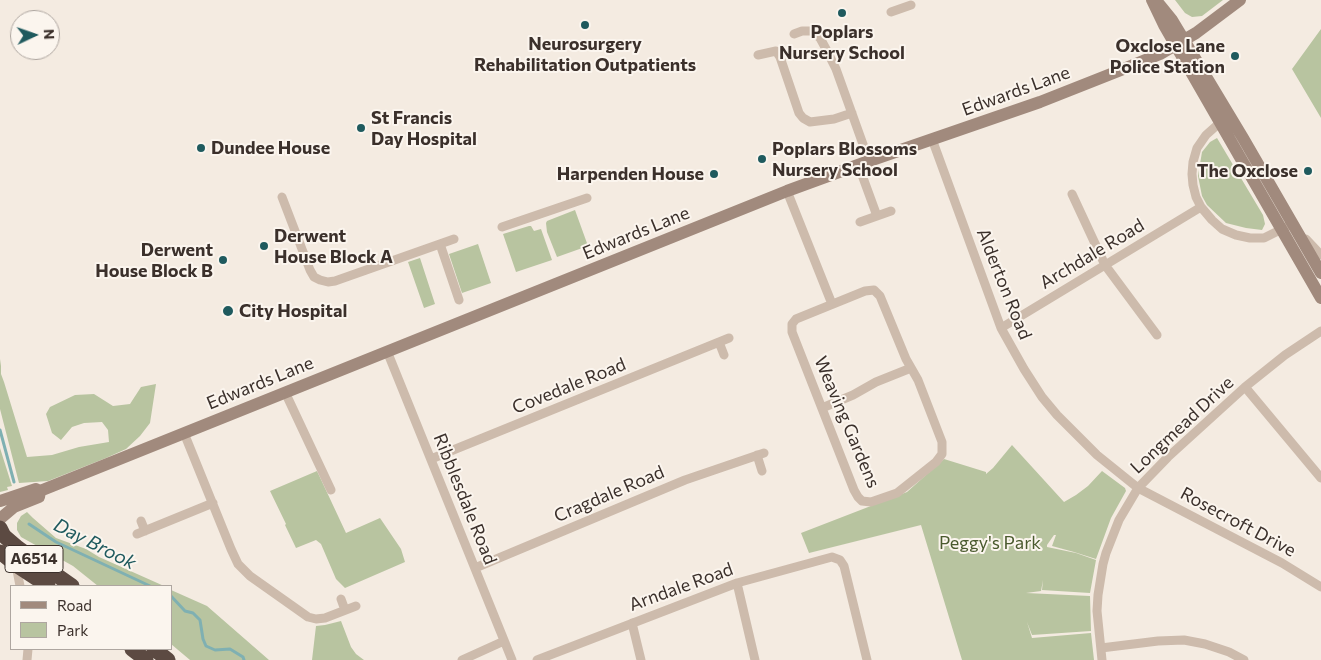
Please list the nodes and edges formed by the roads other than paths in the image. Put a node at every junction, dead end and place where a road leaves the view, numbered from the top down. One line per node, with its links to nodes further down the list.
1 (1154, 0): 7 (street)
2 (1240, 0): 7 (street, Edwards Lane)
3 (899, 4): 4 (street); 5 (street)
4 (910, 5)
5 (891, 12)
6 (794, 34): 9 (street)
7 (1180, 42): 10 (street); 11 (street, Edwards Lane)
8 (758, 55): 9 (street)
9 (852, 113): 12 (street)
10 (1225, 119): 17 (street); 23 (street)
11 (932, 139): 12 (street, Edwards Lane); 33 (street, Alderton Road)
12 (864, 162): 13 (street, Edwards Lane); 20 (street)
13 (787, 191): 32 (street); 38 (street, Edwards Lane)
14 (1072, 194): 28 (street)
15 (282, 197): 26 (street)
16 (587, 198): 19 (street)
17 (1201, 207): 23 (street); 28 (street, Archdale Road)
18 (891, 211): 20 (street)
19 (535, 216): 22 (street); 24 (street)
20 (877, 216): 21 (street)
21 (860, 222)
22 (539, 226)
23 (1287, 226): 27 (street); 29 (street); 30 (street)
24 (502, 227)
25 (454, 240): 26 (street)
26 (440, 244): 31 (street)
27 (1321, 255)
28 (1105, 265): 33 (street, Archdale Road); 35 (street)
29 (1321, 273)
30 (1321, 298)
31 (459, 300)
32 (832, 304): 40 (street, Weaving Gardens); 43 (street, Weaving Gardens)
33 (1001, 328): 48 (street, Alderton Road)
34 (1321, 332): 41 (street, Longmead Drive)
35 (1158, 335)
36 (729, 338): 37 (street, Covedale Road)
37 (719, 342): 39 (street); 45 (street, Covedale Road)
38 (387, 351): 42 (street, Edwards Lane); 45 (street, Ribblesdale Road)
39 (724, 355)
40 (911, 368): 43 (street); 43 (street, Weaving Gardens)
41 (1246, 387): 47 (street); 48 (street, Longmead Drive)
42 (285, 392): 44 (street, Edwards Lane); 49 (street)
43 (822, 408)
44 (184, 433): 50 (street, Edwards Lane); 52 (street)
45 (431, 459): 57 (street, Ribblesdale Road)
46 (762, 471): 57 (street, Cragdale Road)
47 (1321, 478)
48 (1138, 488): 62 (street, Rosecroft Drive); 68 (street, Longmead Drive)
49 (331, 490)
50 (40, 491): 51 (street, Edwards Lane); 54 (street, Edwards Lane)
51 (0, 501)
52 (213, 503): 53 (street); 65 (street)
53 (141, 520)
54 (0, 522): 61 (highway, A6514)
55 (0, 552): 56 (highway, A6514)
56 (16, 565): 59 (street); 60 (highway, A6514)
57 (475, 568): 67 (street, Ribblesdale Road)
58 (737, 583): 66 (street, Arndale Road); 77 (street); 78 (street, Arndale Road)
59 (20, 585)
60 (46, 585)
61 (71, 585)
62 (1321, 587)
63 (340, 599): 65 (street)
64 (356, 606): 65 (street)
65 (345, 610)
66 (632, 623): 75 (street, Arndale Road); 76 (street)
67 (504, 641): 73 (street); 74 (street, Ribblesdale Road)
68 (1101, 648): 79 (street, Longmead Drive); 80 (street)
69 (133, 650): 71 (highway)
70 (155, 650): 72 (highway)
71 (146, 660)
72 (168, 660)
73 (462, 660)
74 (512, 660)
75 (537, 660)
76 (641, 660)
77 (755, 660)
78 (867, 660)
79 (1102, 660)
80 (1244, 660)

